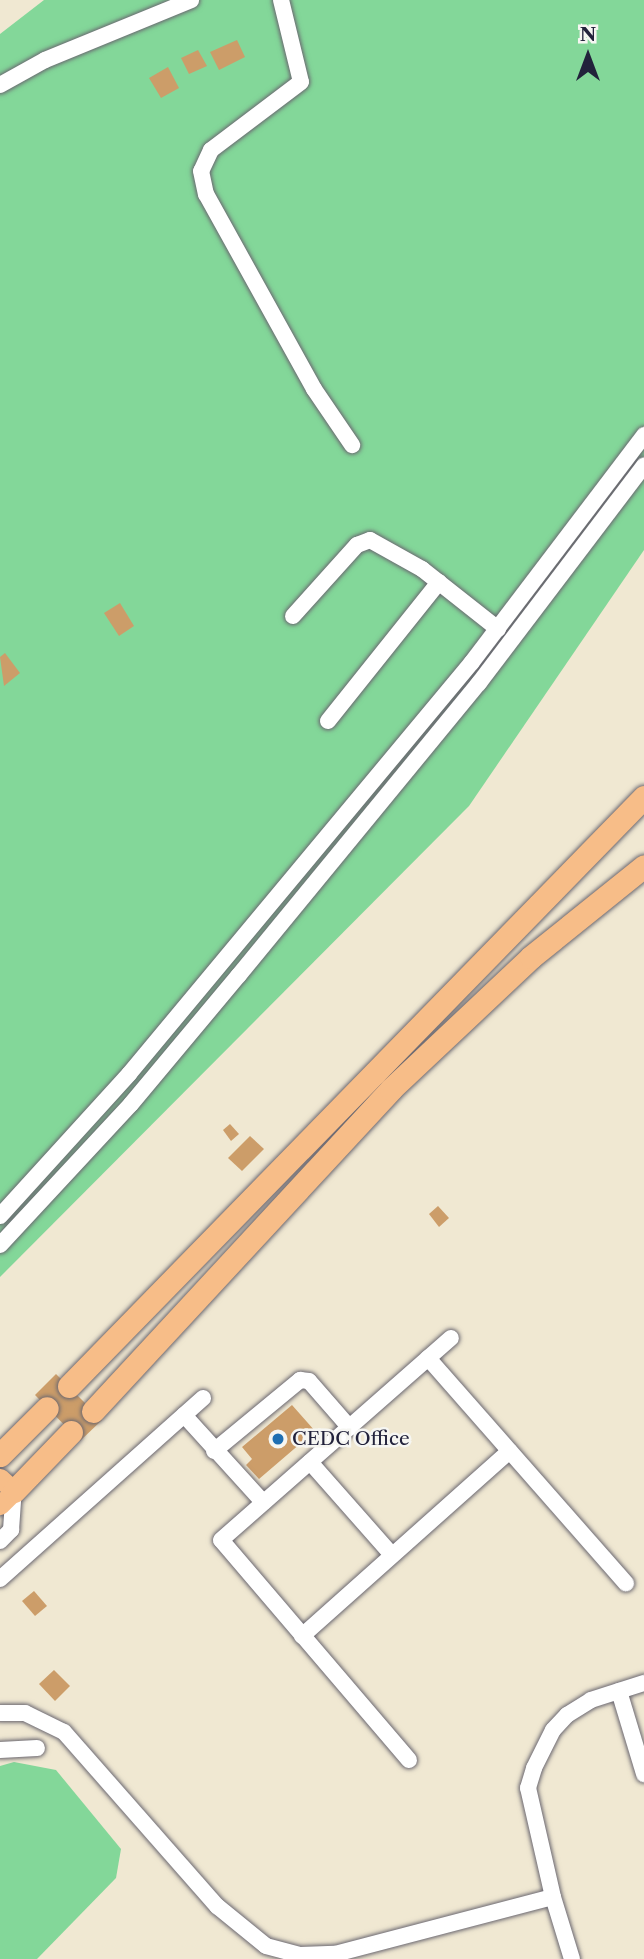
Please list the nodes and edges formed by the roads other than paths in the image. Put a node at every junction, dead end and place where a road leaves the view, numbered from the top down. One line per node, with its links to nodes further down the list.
1 (191, 0): 3 (street)
2 (281, 0): 5 (street)
3 (0, 85)
4 (644, 435): 9 (street)
5 (352, 445)
6 (644, 466): 14 (street)
7 (439, 582): 8 (street); 9 (street); 10 (street)
8 (293, 615)
9 (498, 629): 13 (street)
10 (328, 721)
11 (644, 797): 19 (highway)
12 (644, 866): 22 (highway)
13 (222, 961): 14 (street); 15 (street)
14 (239, 975): 16 (street)
15 (0, 1216)
16 (0, 1245)
17 (451, 1338): 18 (street)
18 (428, 1358): 24 (street); 27 (street)
19 (69, 1386)
20 (203, 1398): 23 (street)
21 (47, 1408): 28 (highway)
22 (93, 1411)
23 (184, 1415): 26 (street); 34 (street)
24 (350, 1428): 26 (street); 29 (street)
25 (71, 1432): 30 (highway)
26 (215, 1451): 31 (street)
27 (510, 1451): 33 (street); 35 (street)
28 (0, 1455)
29 (310, 1462): 31 (street); 33 (street)
30 (5, 1491): 32 (street)
31 (263, 1502): 36 (street)
32 (0, 1541)
33 (391, 1555): 36 (street)
34 (0, 1579)
35 (626, 1583)
36 (302, 1636): 42 (street)
37 (644, 1683): 38 (street)
38 (619, 1691): 43 (street); 44 (street)
39 (0, 1713): 44 (street)
40 (37, 1748): 41 (street)
41 (0, 1750)
42 (408, 1759)
43 (644, 1774)
44 (553, 1897): 45 (street)
45 (572, 1959)

